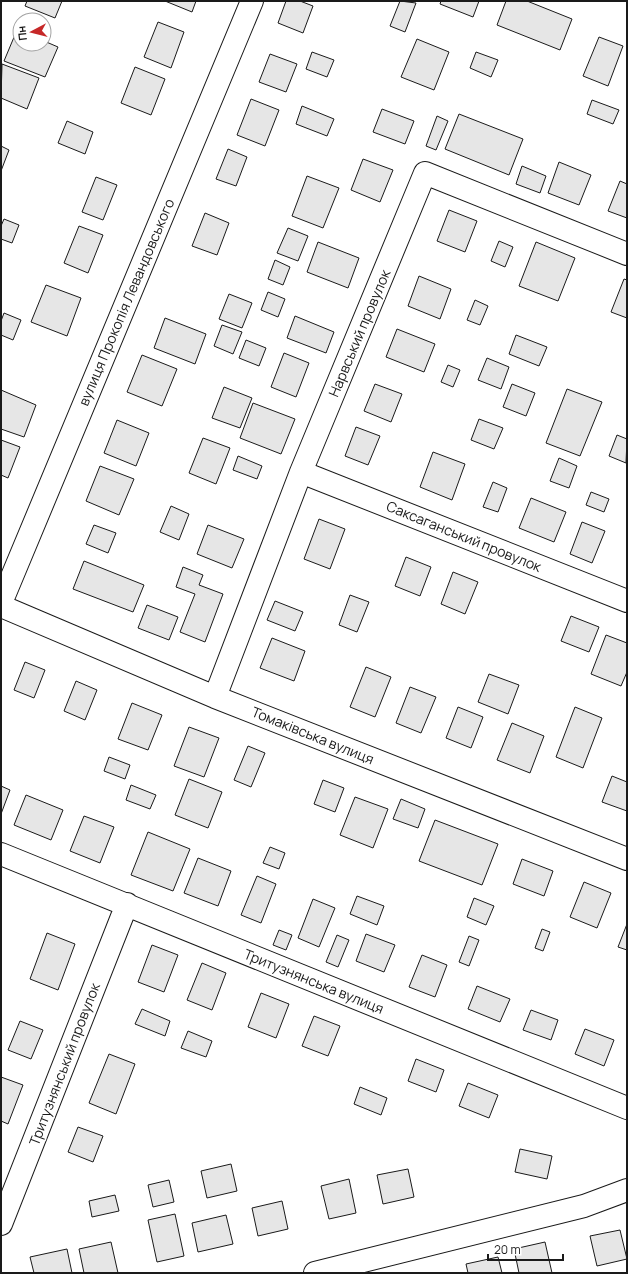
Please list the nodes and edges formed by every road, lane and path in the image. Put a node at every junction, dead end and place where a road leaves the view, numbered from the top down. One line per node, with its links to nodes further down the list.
1 (252, 1): 5 (street, вулиця Прокопія Левандовського)
2 (627, 254): 3 (street, Нарвський провулок)
3 (301, 472): 4 (street, Саксаганський провулок); 7 (street, Нарвський провулок)
4 (627, 601)
5 (1, 603)
6 (1, 606): 7 (street, Томаківська вулиця)
7 (215, 696): 9 (street, Томаківська вулиця)
8 (1, 854): 10 (street, Тритузнянська вулиця)
9 (627, 860)
10 (127, 904): 11 (street, Тритузнянська вулиця); 13 (street, Тритузнянський провулок)
11 (627, 1108)
12 (627, 1190): 14 (street)
13 (1, 1224)
14 (315, 1273)

